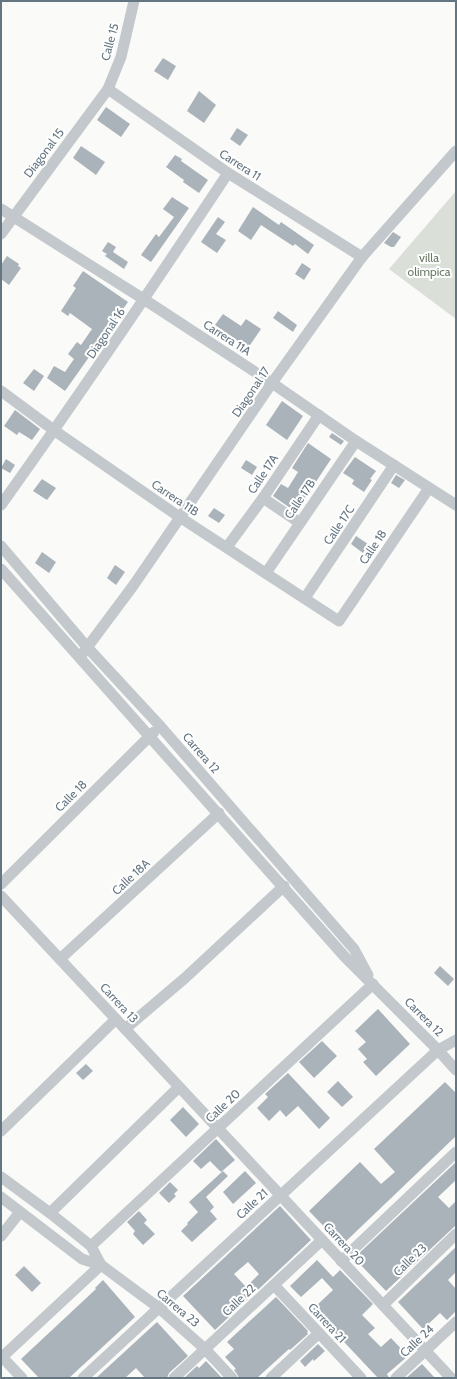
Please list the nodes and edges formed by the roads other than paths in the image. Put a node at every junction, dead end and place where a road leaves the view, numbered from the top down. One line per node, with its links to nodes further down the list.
1 (134, 1): 2 (street, Calle 15)
2 (108, 89): 4 (street, Carrera 11); 6 (street, Diagonal 15)
3 (456, 151): 8 (street, Diagonal 17)
4 (228, 173): 8 (street, Carrera 11); 9 (street, Diagonal 16)
5 (1, 209): 6 (street, Carrera 11A)
6 (13, 217): 7 (street, Diagonal 15); 9 (street, Carrera 11A)
7 (1, 234)
8 (362, 257): 10 (street, Diagonal 17)
9 (145, 300): 10 (street, Carrera 11A); 13 (street, Diagonal 16)
10 (272, 383): 12 (street, Carrera 11A); 20 (street, Diagonal 17)
11 (1, 391): 13 (street, Carrera 11B)
12 (319, 415): 14 (street, Carrera 11A); 17 (street, Calle 17A)
13 (55, 431): 18 (street, Diagonal 16); 20 (street, Carrera 11B)
14 (356, 440): 15 (street, Carrera 11A); 21 (street, Calle 17B)
15 (394, 465): 16 (street, Carrera 11A); 26 (street, Calle 17C)
16 (429, 488): 19 (street, Carrera 11A); 27 (street, Calle 18)
17 (263, 498): 21 (street); 23 (street, Calle 17A)
18 (1, 505)
19 (456, 506)
20 (181, 518): 23 (street, Carrera 11B); 28 (street, Diagonal 17)
21 (300, 523): 25 (street, Calle 17B)
22 (1, 546): 28 (street, Carrera 12)
23 (227, 547): 25 (street, Carrera 11B)
24 (1, 569): 29 (street, Carrera 12)
25 (266, 573): 26 (street, Carrera 11B)
26 (306, 598): 27 (street, Carrera 11B)
27 (339, 621)
28 (87, 647): 29 (street, Diagonal 17); 30 (street, Carrera 12)
29 (80, 657): 31 (street, Carrera 12)
30 (161, 727): 31 (street, Calle 18); 37 (street, Carrera 12)
31 (150, 736): 32 (street, Carrera 12); 33 (street, Calle 18)
32 (219, 813): 34 (street, Carrera 12); 36 (street, Calle 18A)
33 (1, 884)
34 (284, 886): 37 (street, Carrera 12); 39 (street)
35 (1, 896): 36 (street, Carrera 13)
36 (60, 959): 38 (street, Carrera 13)
37 (373, 984): 41 (street, Carrera 12); 44 (street, Calle 20)
38 (116, 1019): 39 (street, Carrera 13); 45 (street)
39 (125, 1029): 43 (street, Carrera 13)
40 (456, 1040): 41 (street, Calle 21)
41 (438, 1050): 42 (street, Carrera 12); 48 (street, Calle 21)
42 (456, 1070)
43 (180, 1087): 44 (street, Carrera 13); 51 (street)
44 (218, 1128): 48 (street, Carrera 20); 55 (street, Calle 20)
45 (1, 1131)
46 (456, 1152): 56 (street)
47 (1, 1177): 51 (street, Carrera 23)
48 (280, 1196): 54 (street, Carrera 20); 60 (street, Calle 21)
49 (1, 1197): 50 (street, Carrera 23)
50 (20, 1212): 53 (street); 57 (street, Carrera 23)
51 (50, 1213): 55 (street, Carrera 23)
52 (456, 1234): 59 (street, Calle 23)
53 (1, 1236)
54 (322, 1240): 56 (street, Carrera 20); 58 (street, Calle 22)
55 (91, 1246): 57 (street, Carrera 23)
56 (341, 1261): 59 (street, Carrera 20)
57 (101, 1265): 60 (street, Carrera 23); 65 (street)
58 (274, 1285): 62 (street, Carrera 21); 63 (street, Calle 22)
59 (383, 1305): 64 (street, Carrera 20)
60 (159, 1308): 63 (street, Carrera 23); 67 (street, Calle 21)
61 (456, 1322): 64 (street, Calle 24)
62 (319, 1333): 70 (street); 71 (street, Carrera 21)
63 (205, 1349): 68 (street, Calle 22); 69 (street, Carrera 23)
64 (426, 1351): 72 (street, Calle 24); 73 (street, Carrera 20)
65 (2, 1357): 66 (street)
66 (22, 1378)
67 (83, 1378)
68 (174, 1378)
69 (232, 1378)
70 (271, 1378)
71 (361, 1378)
72 (396, 1378)
73 (451, 1378)

